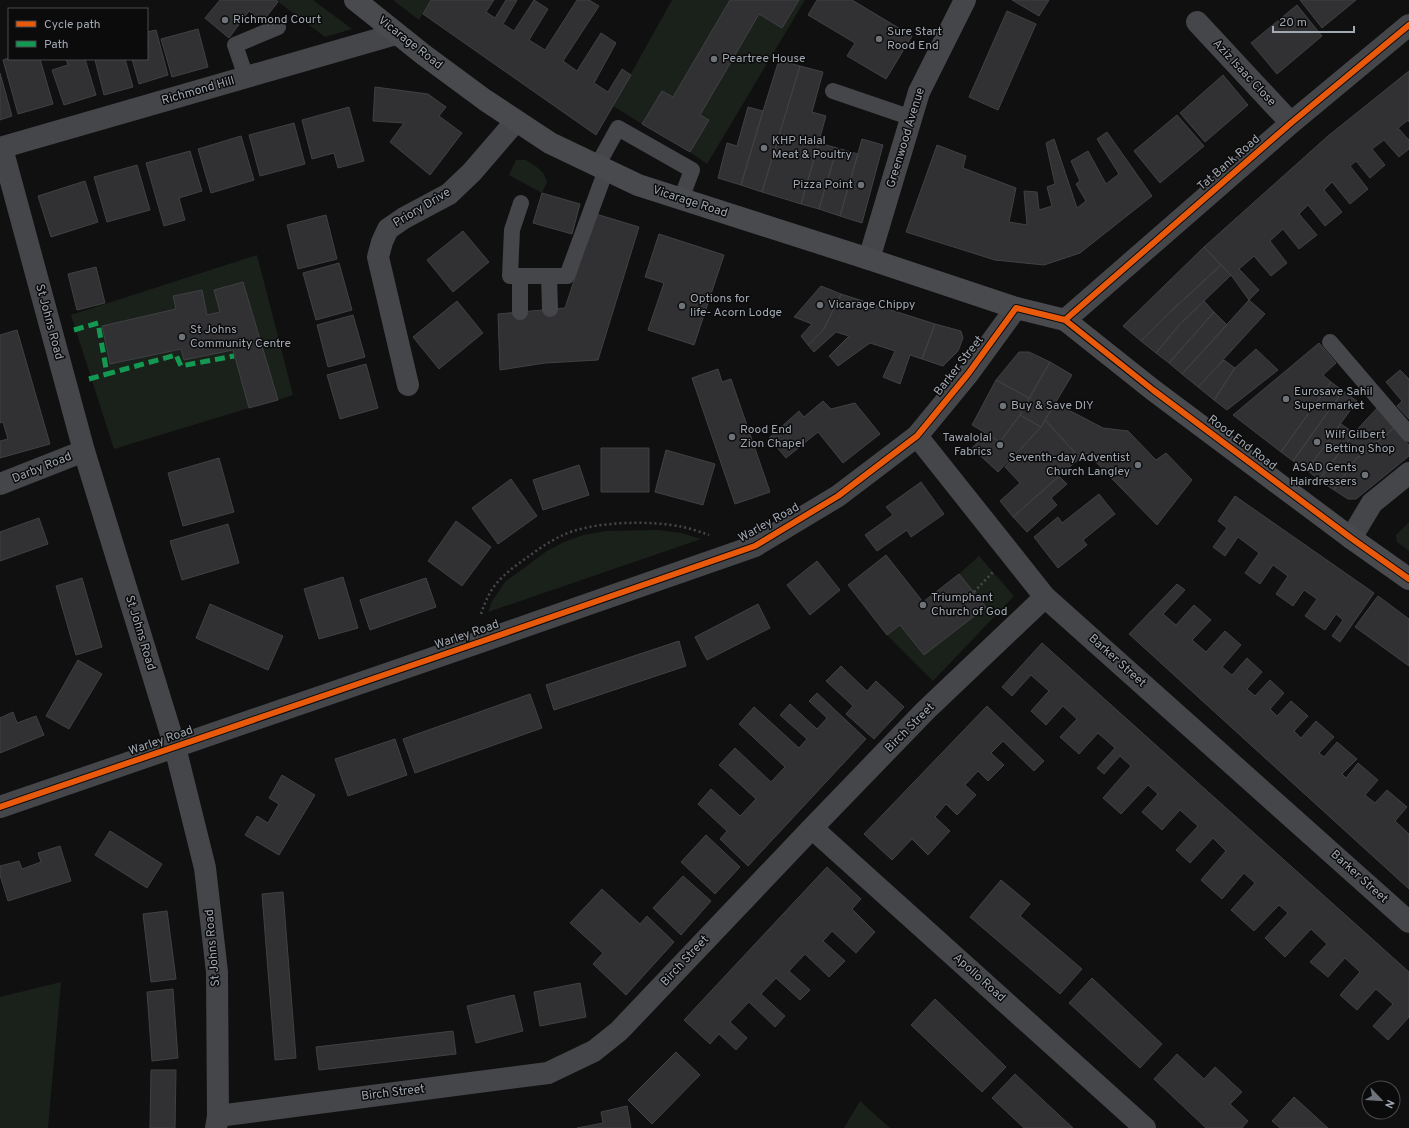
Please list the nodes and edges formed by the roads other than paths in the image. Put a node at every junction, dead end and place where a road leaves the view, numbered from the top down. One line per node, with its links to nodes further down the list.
1 (355, 0): 6 (main road, Vicarage Road)
2 (965, 0): 9 (street, Greenwood Avenue)
3 (1197, 22): 11 (street, Aziz Isaac Close)
4 (1409, 25): 11 (street, Tat Bank Road)
5 (278, 27): 7 (lane)
6 (396, 34): 7 (street, Richmond Hill); 10 (main road, Vicarage Road)
7 (246, 77): 12 (street, Richmond Hill)
8 (833, 91): 9 (lane)
9 (912, 118): 16 (street, Greenwood Avenue)
10 (516, 121): 13 (main road, Vicarage Road); 24 (street, Priory Drive)
11 (1291, 123): 22 (street, Tat Bank Road)
12 (1, 148): 27 (street, St Johns Road)
13 (602, 168): 14 (main road, Vicarage Road); 14 (lane); 18 (lane)
14 (681, 199): 16 (main road, Vicarage Road)
15 (521, 203): 17 (lane)
16 (869, 259): 19 (main road, Vicarage Road)
17 (520, 276): 18 (lane); 21 (lane)
18 (549, 276): 20 (lane)
19 (1016, 308): 22 (main road, Vicarage Road); 26 (street, Barker Street)
20 (550, 309)
21 (520, 312)
22 (1065, 320): 30 (main road, Rood End Road)
23 (1330, 342): 25 (lane)
24 (408, 385)
25 (1409, 434)
26 (917, 436): 32 (street, Barker Street); 33 (street, Warley Road)
27 (84, 451): 29 (street, Darby Road); 33 (street, St Johns Road)
28 (1409, 473): 30 (street)
29 (0, 484)
30 (1351, 538): 31 (main road, Rood End Road)
31 (1409, 579)
32 (1045, 596): 35 (street, Birch Street); 36 (street, Barker Street)
33 (175, 747): 34 (street, Warley Road); 37 (street, St Johns Road)
34 (0, 807)
35 (812, 828): 37 (street, Birch Street); 38 (street, Apollo Road)
36 (1409, 922)
37 (217, 1122)
38 (1145, 1128)

